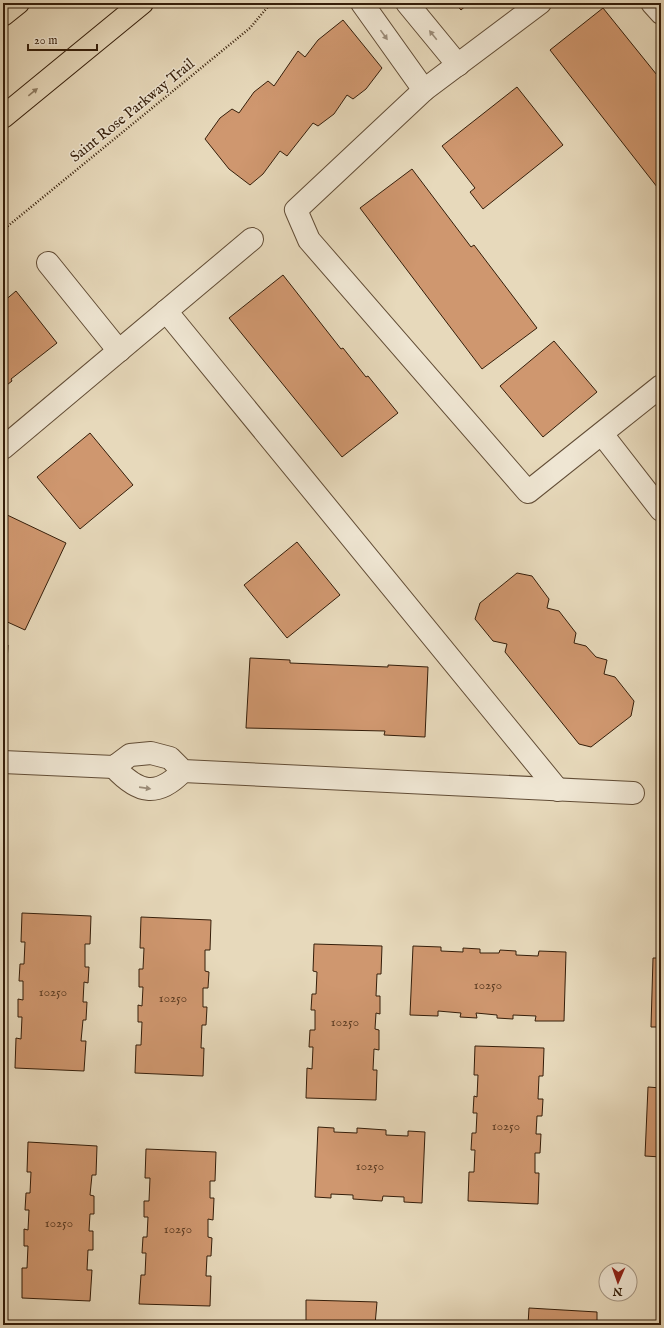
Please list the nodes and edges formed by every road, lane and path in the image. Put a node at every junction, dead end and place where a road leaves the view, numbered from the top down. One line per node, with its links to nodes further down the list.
1 (18, 3): 9 (highway)
2 (142, 3): 12 (highway, one-way to 2)
3 (271, 3): 13 (path, Saint Rose Parkway Trail)
4 (362, 3): 11 (street, one-way to 11)
5 (407, 3): 10 (street, one-way to 5)
6 (540, 3): 10 (street)
7 (652, 3): 8 (street)
8 (661, 13)
9 (3, 16)
10 (458, 65): 11 (street)
11 (424, 90): 19 (street)
12 (3, 117)
13 (3, 230)
14 (252, 239): 16 (street)
15 (48, 263): 17 (street)
16 (166, 311): 17 (street); 25 (street)
17 (119, 351): 20 (street)
18 (661, 386): 19 (street)
19 (602, 434): 21 (street)
20 (3, 448)
21 (661, 510)
22 (3, 762): 23 (street)
23 (114, 767): 24 (street); 24 (street, one-way to 24)
24 (183, 771): 25 (street)
25 (558, 790): 26 (street)
26 (633, 793)

